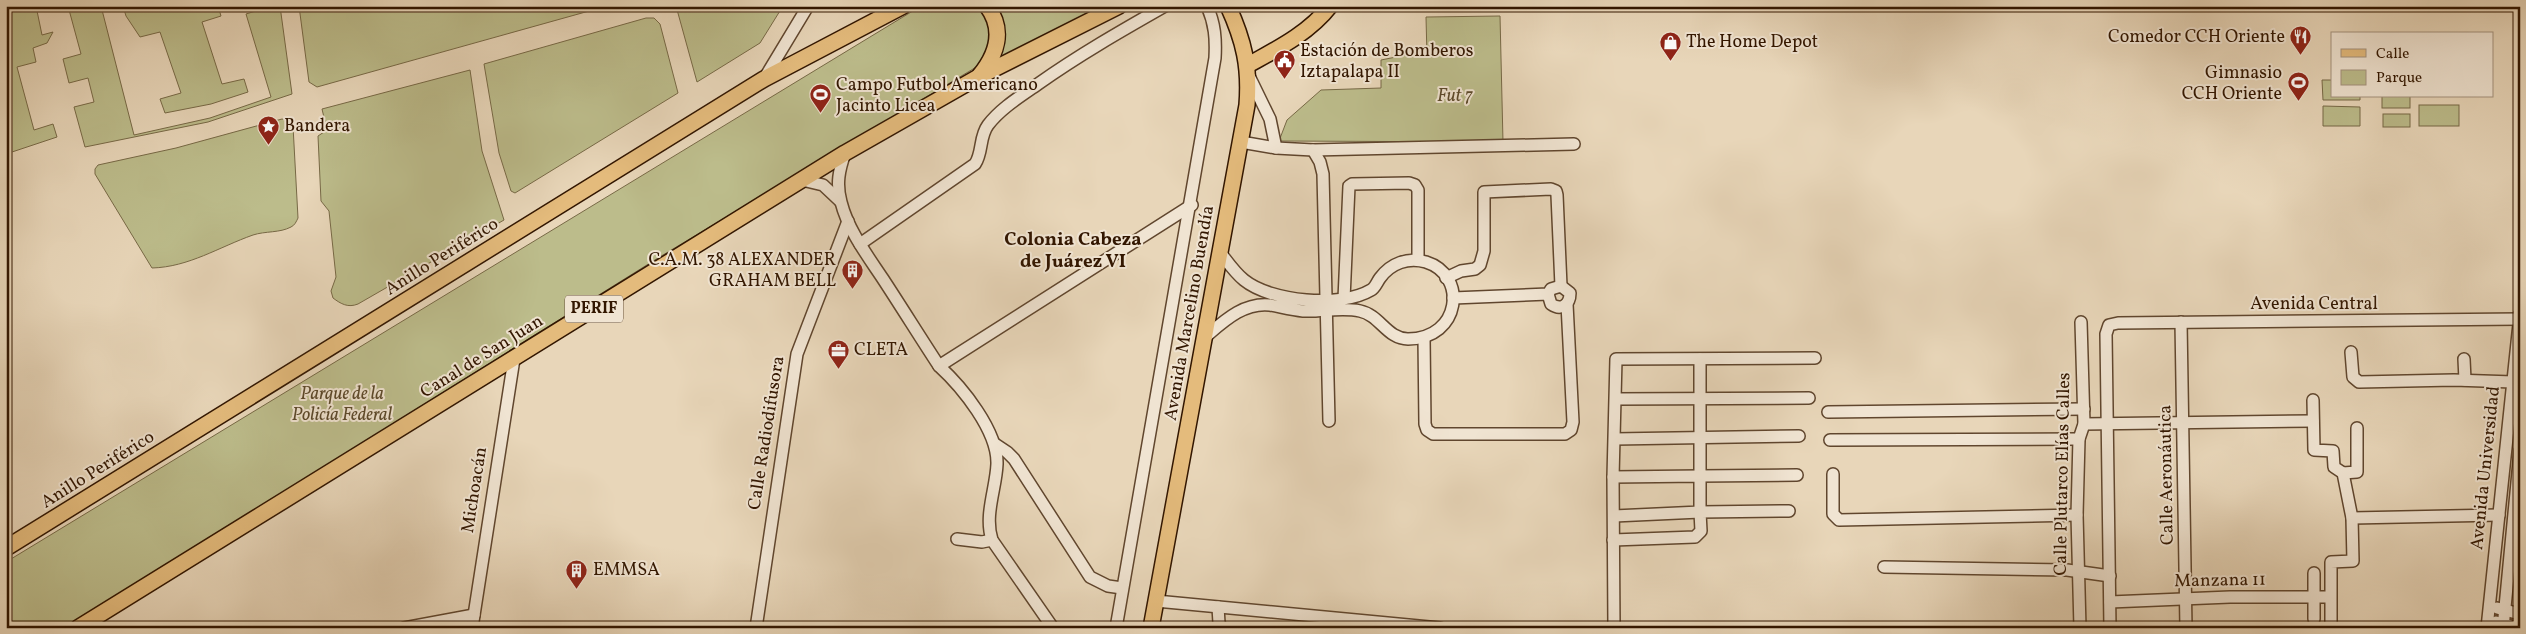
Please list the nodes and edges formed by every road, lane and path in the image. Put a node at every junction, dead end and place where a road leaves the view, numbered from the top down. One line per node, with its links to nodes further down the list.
1 (808, 6): 11 (street)
2 (902, 6): 11 (main road, Anillo Periférico)
3 (987, 6): 10 (main road)
4 (1119, 6): 10 (main road, Canal de San Juan / PERIF)
5 (1165, 6): 21 (street)
6 (1207, 6): 19 (street, Avenida Marcelino Buendía)
7 (1228, 6): 9 (main road, Avenida Marcelino Buendía)
8 (1330, 6): 9 (main road)
9 (1249, 71): 12 (main road, Avenida Marcelino Buendía); 14 (street)
10 (980, 76): 16 (main road, Canal de San Juan / PERIF)
11 (764, 79): 76 (main road, Anillo Periférico)
12 (1241, 142): 14 (street); 22 (main road, Avenida Marcelino Buendía)
13 (1574, 144): 15 (street)
14 (1276, 148): 15 (street)
15 (1313, 150): 28 (street)
16 (845, 153): 17 (main road, Canal de San Juan / PERIF); 18 (street)
17 (802, 180): 18 (street); 38 (main road, Canal de San Juan / PERIF)
18 (840, 201): 20 (street)
19 (1192, 205): 40 (street); 81 (street, Avenida Marcelino Buendía)
20 (848, 221): 21 (street); 99 (street, Calle Radiodifusora)
21 (860, 244): 40 (street)
22 (1220, 251): 28 (street); 33 (main road, Avenida Marcelino Buendía)
23 (1418, 260): 24 (street); 27 (street); 27 (street)
24 (1446, 278): 25 (street); 26 (street)
25 (1552, 289): 26 (street); 29 (street); 29 (street)
26 (1453, 298): 34 (street)
27 (1344, 300): 28 (street)
28 (1326, 305): 33 (street); 34 (street); 49 (street)
29 (1564, 306): 34 (street)
30 (2520, 317): 32 (street, Avenida Central); 42 (street, Avenida Universidad)
31 (2081, 322): 47 (street, Calle Plutarco Elías Calles)
32 (2181, 322): 51 (street, Calle Aeronáutica); 52 (street, Avenida Central)
33 (1204, 338): 85 (main road, Avenida Marcelino Buendía)
34 (1424, 338)
35 (2351, 352): 41 (street)
36 (1815, 358): 39 (street)
37 (2464, 358): 41 (street)
38 (514, 359): 91 (street, Michoacán); 96 (main road, Canal de San Juan / PERIF)
39 (1700, 359): 44 (street); 45 (street)
40 (939, 366): 60 (street)
41 (2465, 380): 42 (street)
42 (2513, 382): 70 (street, Avenida Universidad)
43 (1809, 398): 45 (street)
44 (1616, 399): 45 (street); 56 (street)
45 (1699, 399): 57 (street)
46 (2313, 400): 50 (street)
47 (2084, 409): 48 (street); 53 (street, Calle Plutarco Elías Calles)
48 (1828, 412)
49 (1329, 421)
50 (2313, 421): 51 (street); 62 (street)
51 (2183, 422): 52 (street); 84 (street, Calle Aeronáutica)
52 (2109, 423): 53 (street); 80 (street)
53 (2084, 424): 58 (street, Calle Plutarco Elías Calles)
54 (2357, 428): 62 (street)
55 (1799, 436): 57 (street)
56 (1615, 438): 57 (street); 66 (street)
57 (1700, 438): 65 (street)
58 (2079, 439): 59 (street); 69 (street, Calle Plutarco Elías Calles)
59 (1830, 440)
60 (995, 444): 74 (street); 81 (street)
61 (2520, 451): 89 (street, Avenida Universidad)
62 (2343, 472): 72 (street)
63 (1834, 474): 69 (street)
64 (1798, 475): 65 (street)
65 (1700, 476): 66 (street); 68 (street)
66 (1613, 478): 71 (street)
67 (1789, 511): 68 (street)
68 (1700, 512): 71 (street); 75 (street)
69 (2077, 515): 78 (street, Calle Plutarco Elías Calles)
70 (2499, 515): 72 (street); 87 (street, Avenida Universidad)
71 (1614, 516): 75 (street)
72 (2352, 518): 82 (street)
73 (957, 539): 74 (street)
74 (992, 540): 100 (street)
75 (1613, 540): 105 (street)
76 (6, 548)
77 (1884, 567): 78 (street)
78 (2079, 572): 80 (street); 106 (street, Calle Plutarco Elías Calles)
79 (2314, 573): 83 (street)
80 (2110, 576): 86 (street)
81 (1122, 588): 101 (street, Avenida Marcelino Buendía)
82 (2330, 597): 83 (street, Manzana 11); 109 (street)
83 (2314, 598): 84 (street, Manzana 11); 92 (street)
84 (2186, 599): 86 (street, Manzana 11); 108 (street, Calle Aeronáutica)
85 (1156, 601): 88 (street); 102 (main road, Avenida Marcelino Buendía)
86 (2110, 602): 107 (street)
87 (2489, 606): 89 (street); 93 (street, Avenida Universidad)
88 (1218, 607): 103 (street); 104 (street)
89 (2504, 610): 90 (street); 95 (street, Avenida Universidad)
90 (2520, 614)
91 (474, 615): 94 (street); 98 (street, Michoacán)
92 (2314, 619)
93 (2487, 624): 95 (street)
94 (425, 626): 97 (street)
95 (2503, 626): 110 (street)
96 (78, 628)
97 (404, 628)
98 (472, 628)
99 (756, 628)
100 (1053, 628)
101 (1116, 628)
102 (1151, 628)
103 (1222, 628)
104 (1440, 628)
105 (1614, 628)
106 (2080, 628)
107 (2110, 628)
108 (2186, 628)
109 (2331, 628)
110 (2518, 628)

